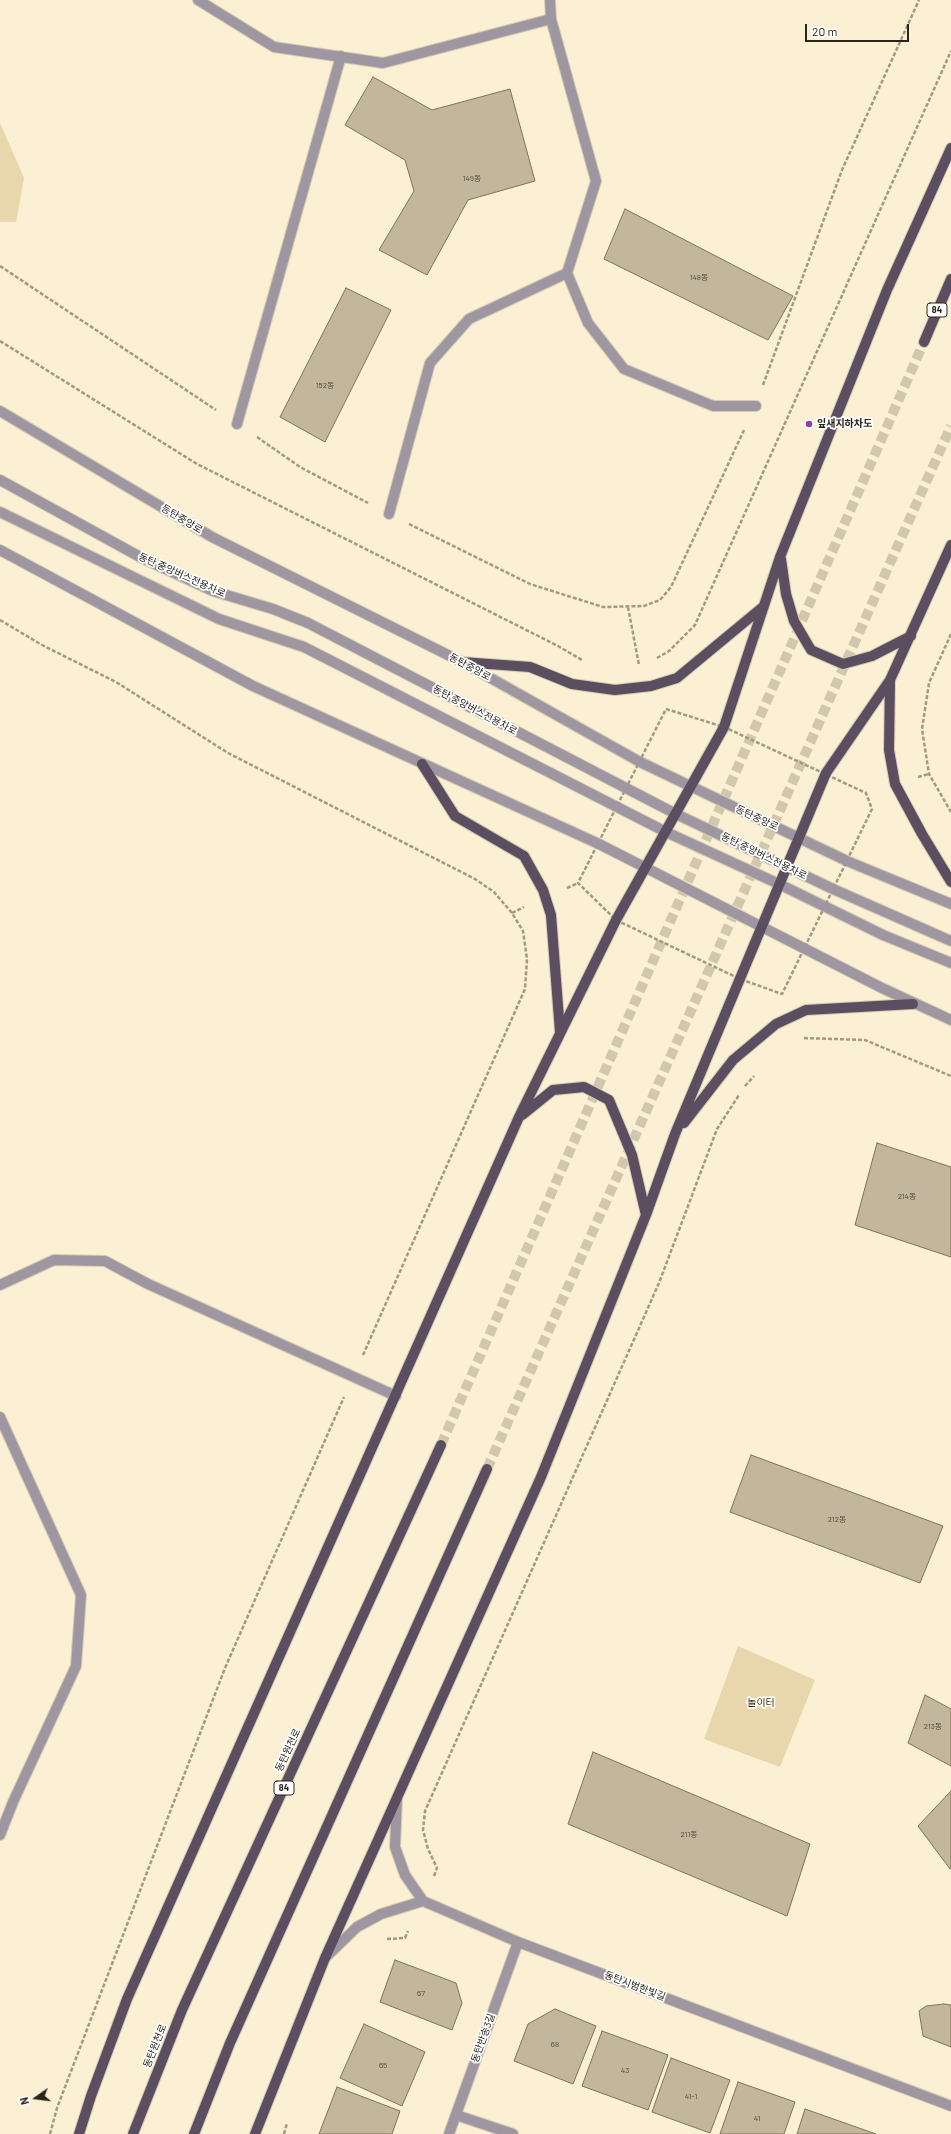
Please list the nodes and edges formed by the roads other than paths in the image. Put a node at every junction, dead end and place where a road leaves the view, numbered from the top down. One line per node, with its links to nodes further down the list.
1 (198, 0): 4 (street)
2 (550, 0): 3 (street)
3 (551, 19): 4 (street); 6 (street)
4 (341, 56): 11 (street)
5 (951, 148): 17 (main road)
6 (567, 273): 9 (street); 14 (street)
7 (951, 279): 8 (main road, 84)
8 (924, 342)
9 (756, 406)
10 (0, 411): 20 (street, 동탄중앙로)
11 (237, 424)
12 (0, 480): 24 (street, 동탄 중앙버스전용차로)
13 (0, 512): 25 (street, 동탄 중앙버스전용차로)
14 (389, 514)
15 (951, 545): 19 (main road)
16 (0, 550): 22 (street)
17 (780, 557): 18 (main road); 19 (main road)
18 (764, 606): 20 (main road); 23 (main road)
19 (911, 636): 21 (main road)
20 (462, 662): 23 (street, 동탄중앙로)
21 (890, 680): 26 (main road); 29 (main road)
22 (422, 764): 28 (street); 37 (main road)
23 (690, 786): 24 (main road); 26 (street, 동탄중앙로)
24 (676, 814): 25 (main road); 27 (street, 동탄 중앙버스전용차로)
25 (666, 832): 28 (main road); 30 (street, 동탄 중앙버스전용차로)
26 (799, 837): 27 (main road); 31 (street, 동탄중앙로)
27 (787, 866): 30 (main road); 33 (street, 동탄 중앙버스전용차로)
28 (646, 868): 32 (street); 37 (main road)
29 (951, 882)
30 (779, 884): 32 (main road); 34 (street, 동탄 중앙버스전용차로)
31 (951, 904)
32 (762, 927): 35 (street); 39 (main road)
33 (951, 941)
34 (951, 962)
35 (913, 1004): 36 (street); 39 (main road)
36 (951, 1020)
37 (560, 1034): 38 (main road)
38 (519, 1117): 40 (main road); 42 (main road)
39 (675, 1134): 40 (main road)
40 (646, 1215): 46 (main road)
41 (0, 1284): 42 (street)
42 (396, 1396): 53 (main road)
43 (0, 1417): 47 (street)
44 (441, 1445): 54 (main road, 동탄원천로 / 84)
45 (487, 1469): 55 (main road)
46 (397, 1798): 48 (street); 50 (main road)
47 (0, 1835)
48 (424, 1901): 49 (street, 동탄시범한빛길); 50 (street)
49 (518, 1942): 51 (street, 동탄시범한빛길); 52 (street, 동탄반송3길)
50 (325, 1958): 56 (main road)
51 (951, 2106)
52 (456, 2115): 57 (street, 동탄반송3길); 58 (street)
53 (79, 2134)
54 (133, 2134)
55 (194, 2134)
56 (255, 2134)
57 (449, 2134)
58 (513, 2134)

